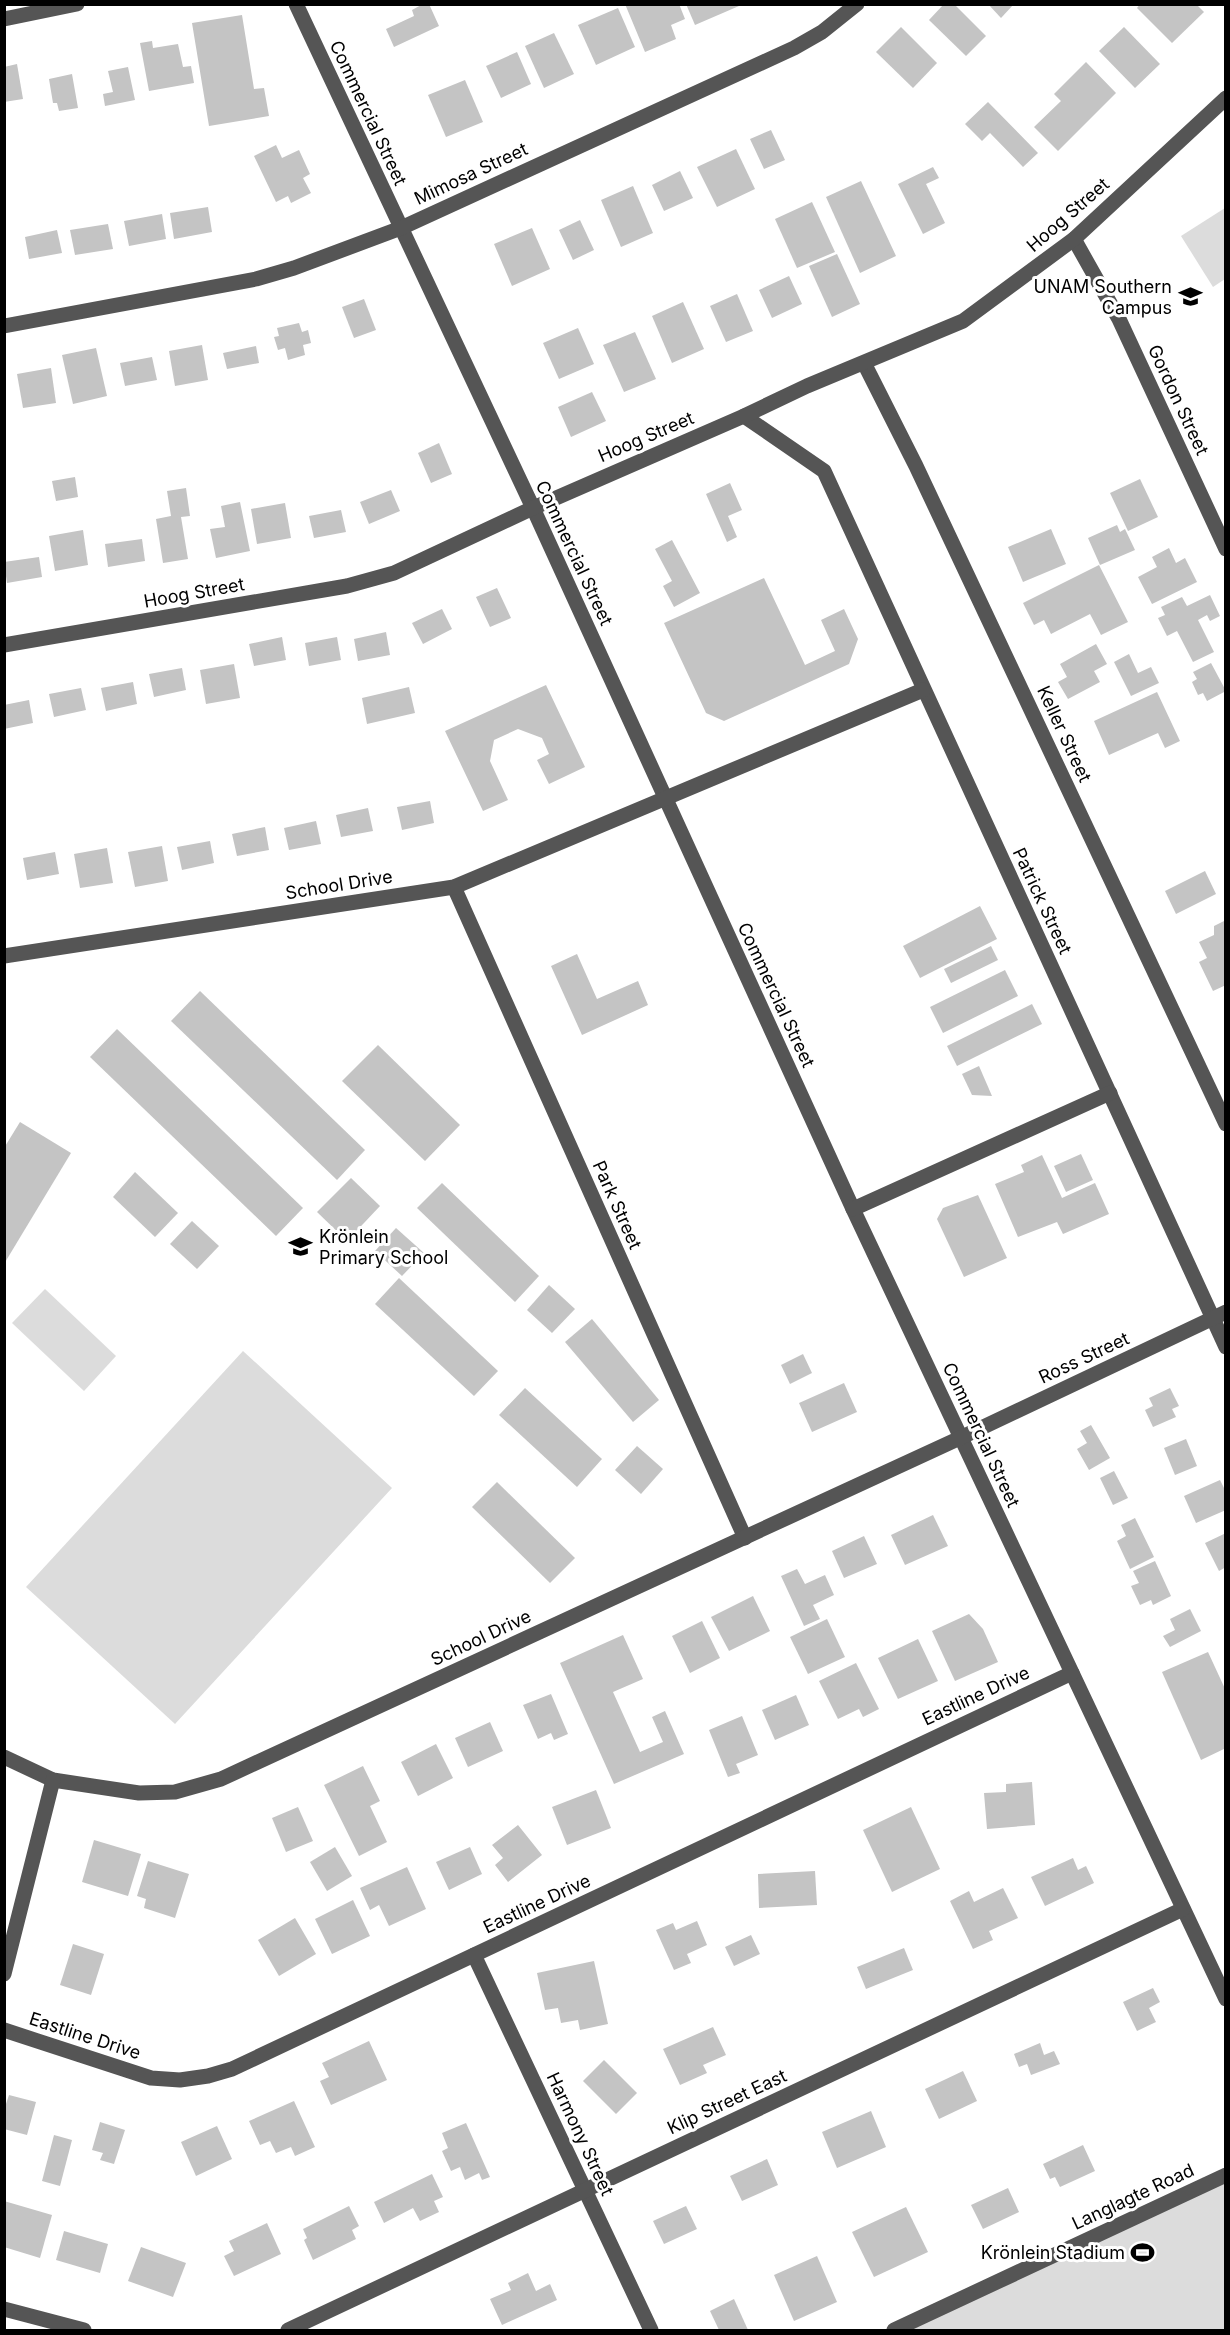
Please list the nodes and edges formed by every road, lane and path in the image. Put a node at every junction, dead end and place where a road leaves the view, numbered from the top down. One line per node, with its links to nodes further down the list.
1 (77, 4): 4 (street)
2 (296, 4): 6 (street, Commercial Street)
3 (858, 4): 6 (street, Mimosa Street)
4 (4, 19)
5 (1226, 98): 7 (street, Hoog Street)
6 (401, 228): 8 (street, Mimosa Street); 11 (street, Commercial Street)
7 (1074, 239): 9 (street, Hoog Street); 12 (street, Gordon Street)
8 (4, 326)
9 (864, 363): 10 (street, Hoog Street); 19 (street, Keller Street)
10 (744, 416): 11 (street, Hoog Street); 14 (street, Patrick Street)
11 (533, 508): 13 (street, Hoog Street); 15 (street, Commercial Street)
12 (1226, 549)
13 (4, 645)
14 (923, 690): 15 (street, School Drive); 18 (street, Patrick Street)
15 (665, 799): 16 (street, School Drive); 20 (street, Commercial Street)
16 (454, 887): 17 (street, School Drive); 24 (street, Park Street)
17 (4, 956)
18 (1110, 1093): 20 (street); 21 (street, Patrick Street)
19 (1226, 1124)
20 (853, 1209): 23 (street, Commercial Street)
21 (1219, 1315): 22 (street, Patrick Street); 23 (street, Ross Street)
22 (1226, 1347)
23 (960, 1438): 24 (street, School Drive); 25 (street, Commercial Street)
24 (745, 1538): 27 (street, School Drive)
25 (1072, 1673): 28 (street, Commercial Street); 29 (street, Eastline Drive)
26 (4, 1757): 27 (street, School Drive)
27 (53, 1780): 30 (street)
28 (1183, 1909): 31 (street, Commercial Street); 34 (street, Klip Street East)
29 (474, 1955): 32 (street, Eastline Drive); 34 (street, Harmony Street)
30 (4, 1974)
31 (1226, 2000)
32 (4, 2030)
33 (1226, 2175): 39 (street, Langlagte Road)
34 (585, 2190): 37 (street, Klip Street East); 38 (street, Harmony Street)
35 (4, 2309): 36 (street)
36 (84, 2331)
37 (288, 2331)
38 (651, 2331)
39 (894, 2331)

